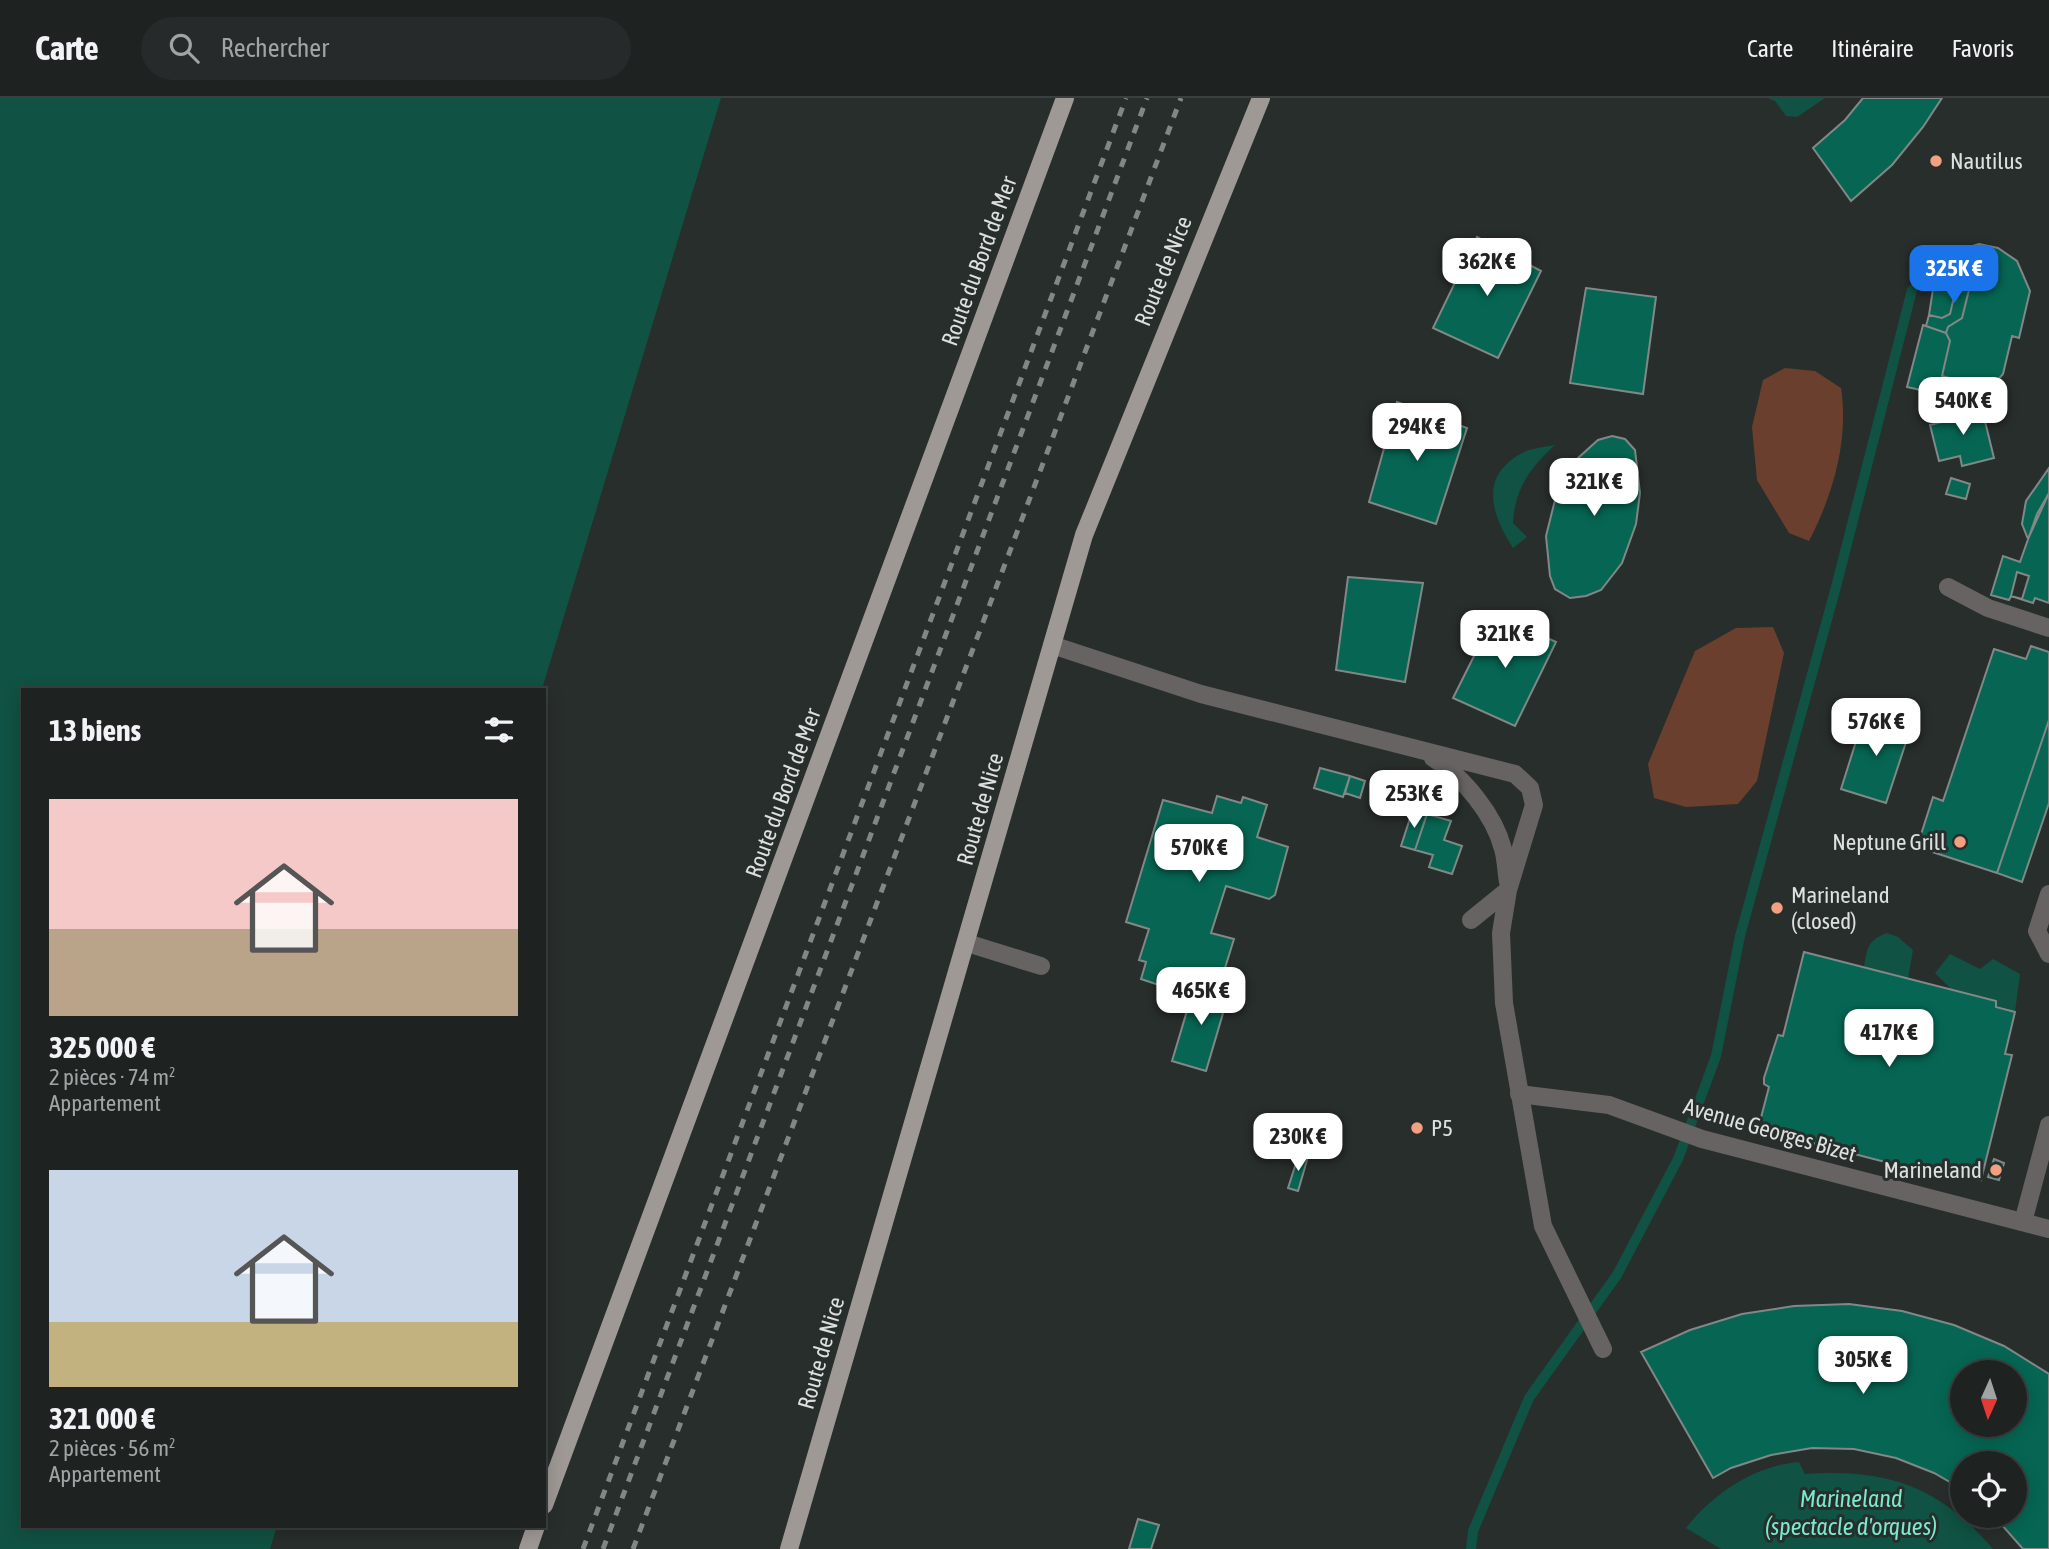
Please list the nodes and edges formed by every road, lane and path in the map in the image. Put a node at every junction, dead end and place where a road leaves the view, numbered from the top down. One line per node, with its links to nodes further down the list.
1 (1065, 98): 18 (main road, Route du Bord de Mer)
2 (1261, 98): 5 (main road, Route de Nice)
3 (1948, 587): 4 (street)
4 (2049, 628)
5 (1052, 646): 6 (street); 10 (main road, Route de Nice)
6 (1421, 751): 7 (street); 7 (street)
7 (1508, 890): 9 (street); 13 (street)
8 (2049, 894): 11 (street)
9 (1471, 920)
10 (967, 943): 12 (street); 21 (main road, Route de Nice)
11 (2049, 954)
12 (1041, 966)
13 (1519, 1094): 15 (street, Avenue Georges Bizet); 17 (street)
14 (2049, 1125): 15 (street)
15 (2023, 1222): 16 (street, Avenue Georges Bizet)
16 (2049, 1229)
17 (1601, 1343)
18 (546, 1500)
19 (535, 1528): 20 (main road)
20 (528, 1549)
21 (789, 1549)

